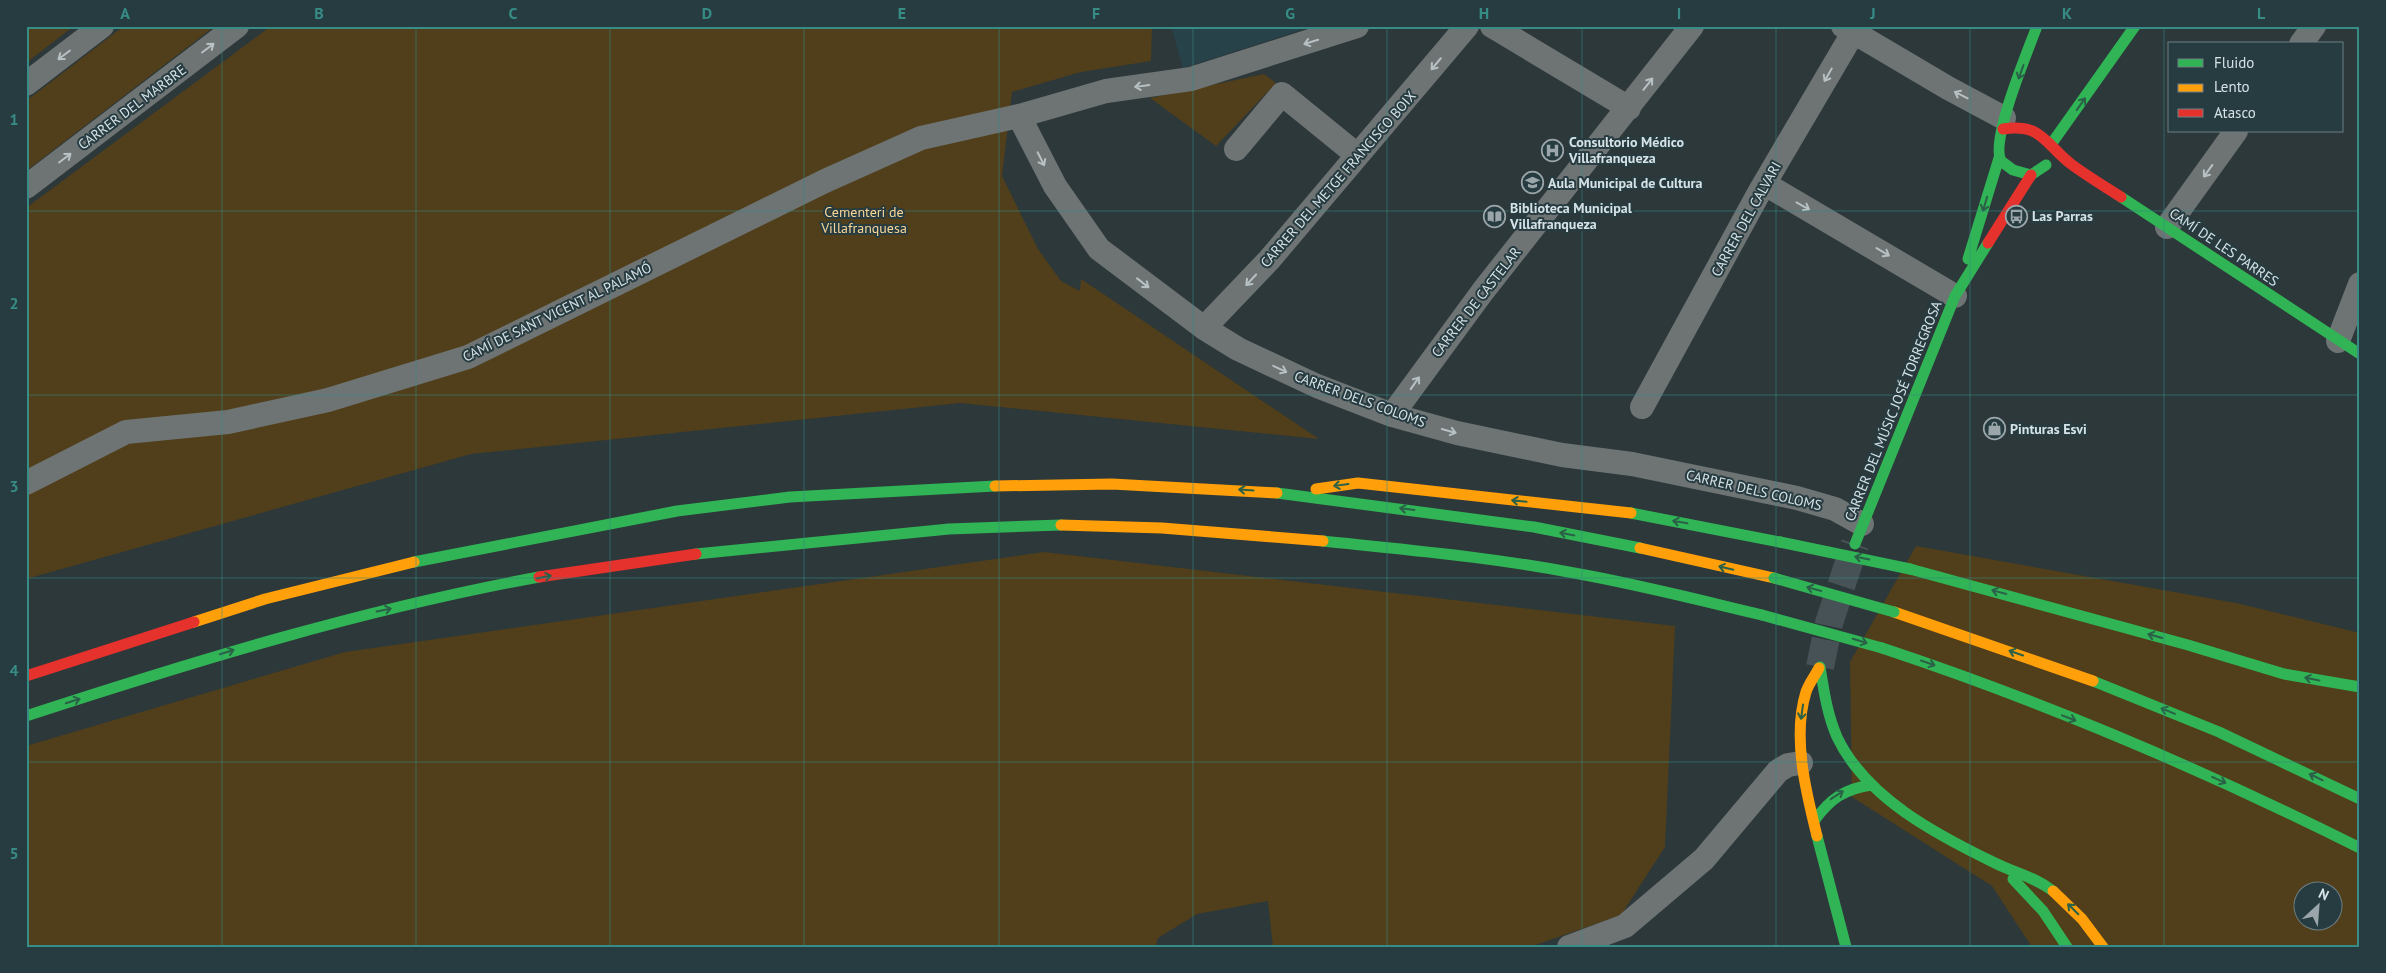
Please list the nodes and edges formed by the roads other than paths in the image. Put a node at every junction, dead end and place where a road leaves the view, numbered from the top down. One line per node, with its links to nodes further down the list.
1 (102, 26): 12 (street, one-way to 12)
2 (237, 26): 25 (street, CARRER DEL MARBRE, one-way to 2)
3 (1357, 26): 14 (street, CAMÍ DE SANT VICENT AL PALAMÓ, one-way to 14)
4 (1467, 26): 19 (street, CARRER DEL METGE FRANCISCO BOIX, one-way to 19)
5 (1492, 26): 13 (street)
6 (1692, 26): 13 (street, CARRER DE CASTELAR, one-way to 6)
7 (2037, 26): 15 (main road, one-way to 15)
8 (2135, 26): 17 (main road, one-way to 8)
9 (2314, 26): 11 (street)
10 (1848, 29): 15 (street, one-way to 10); 24 (street, CARRER DEL CALVARI, one-way to 24)
11 (2302, 42)
12 (26, 84)
13 (1629, 108): 33 (street, CARRER DE CASTELAR, one-way to 13)
14 (1019, 116): 29 (street, CARRER DELS COLOMS, one-way to 29); 34 (street, CAMÍ DE SANT VICENT AL PALAMÓ)
15 (2004, 123): 17 (main road); 20 (main road)
16 (2235, 132): 26 (street, one-way to 26)
17 (2052, 143): 21 (main road); 22 (main road, CAMÍ DE LES PARRES)
18 (1236, 149): 19 (street)
19 (1357, 156): 29 (street, CARRER DEL METGE FRANCISCO BOIX, one-way to 29)
20 (1999, 158): 23 (main road); 28 (main road, CARRER DEL MÚSIC JOSÉ TORREGROSA, one-way to 28)
21 (2049, 163): 22 (main road); 23 (main road)
22 (2072, 164): 26 (main road, CAMÍ DE LES PARRES)
23 (2031, 175): 28 (main road, CARRER DEL MÚSIC JOSÉ TORREGROSA)
24 (1765, 184): 28 (street, one-way to 28); 32 (street, CARRER DEL CALVARI)
25 (26, 187)
26 (2166, 227): 30 (main road, CAMÍ DE LES PARRES)
27 (2360, 284): 30 (street)
28 (1957, 293): 36 (main road, CARRER DEL MÚSIC JOSÉ TORREGROSA)
29 (1204, 328): 33 (street, CARRER DELS COLOMS, one-way to 33)
30 (2338, 341): 31 (main road, CAMÍ DE LES PARRES)
31 (2360, 354)
32 (1642, 407)
33 (1392, 415): 36 (street, CARRER DELS COLOMS, one-way to 36)
34 (26, 483)
35 (1286, 493): 37 (main road, one-way to 37); 38 (main road, one-way to 35, bridge); 42 (main road, one-way to 35, bridge)
36 (1859, 534)
37 (26, 676)
38 (2360, 687)
39 (26, 716): 44 (main road, one-way to 44, bridge)
40 (1801, 762): 41 (main road, one-way to 40); 43 (main road); 46 (street)
41 (1871, 785): 43 (main road, one-way to 41); 45 (main road)
42 (2360, 799)
43 (1814, 821): 47 (main road)
44 (2360, 848)
45 (1997, 864): 48 (main road); 49 (main road, one-way to 45)
46 (1570, 947)
47 (1846, 947)
48 (2067, 947)
49 (2104, 947)

